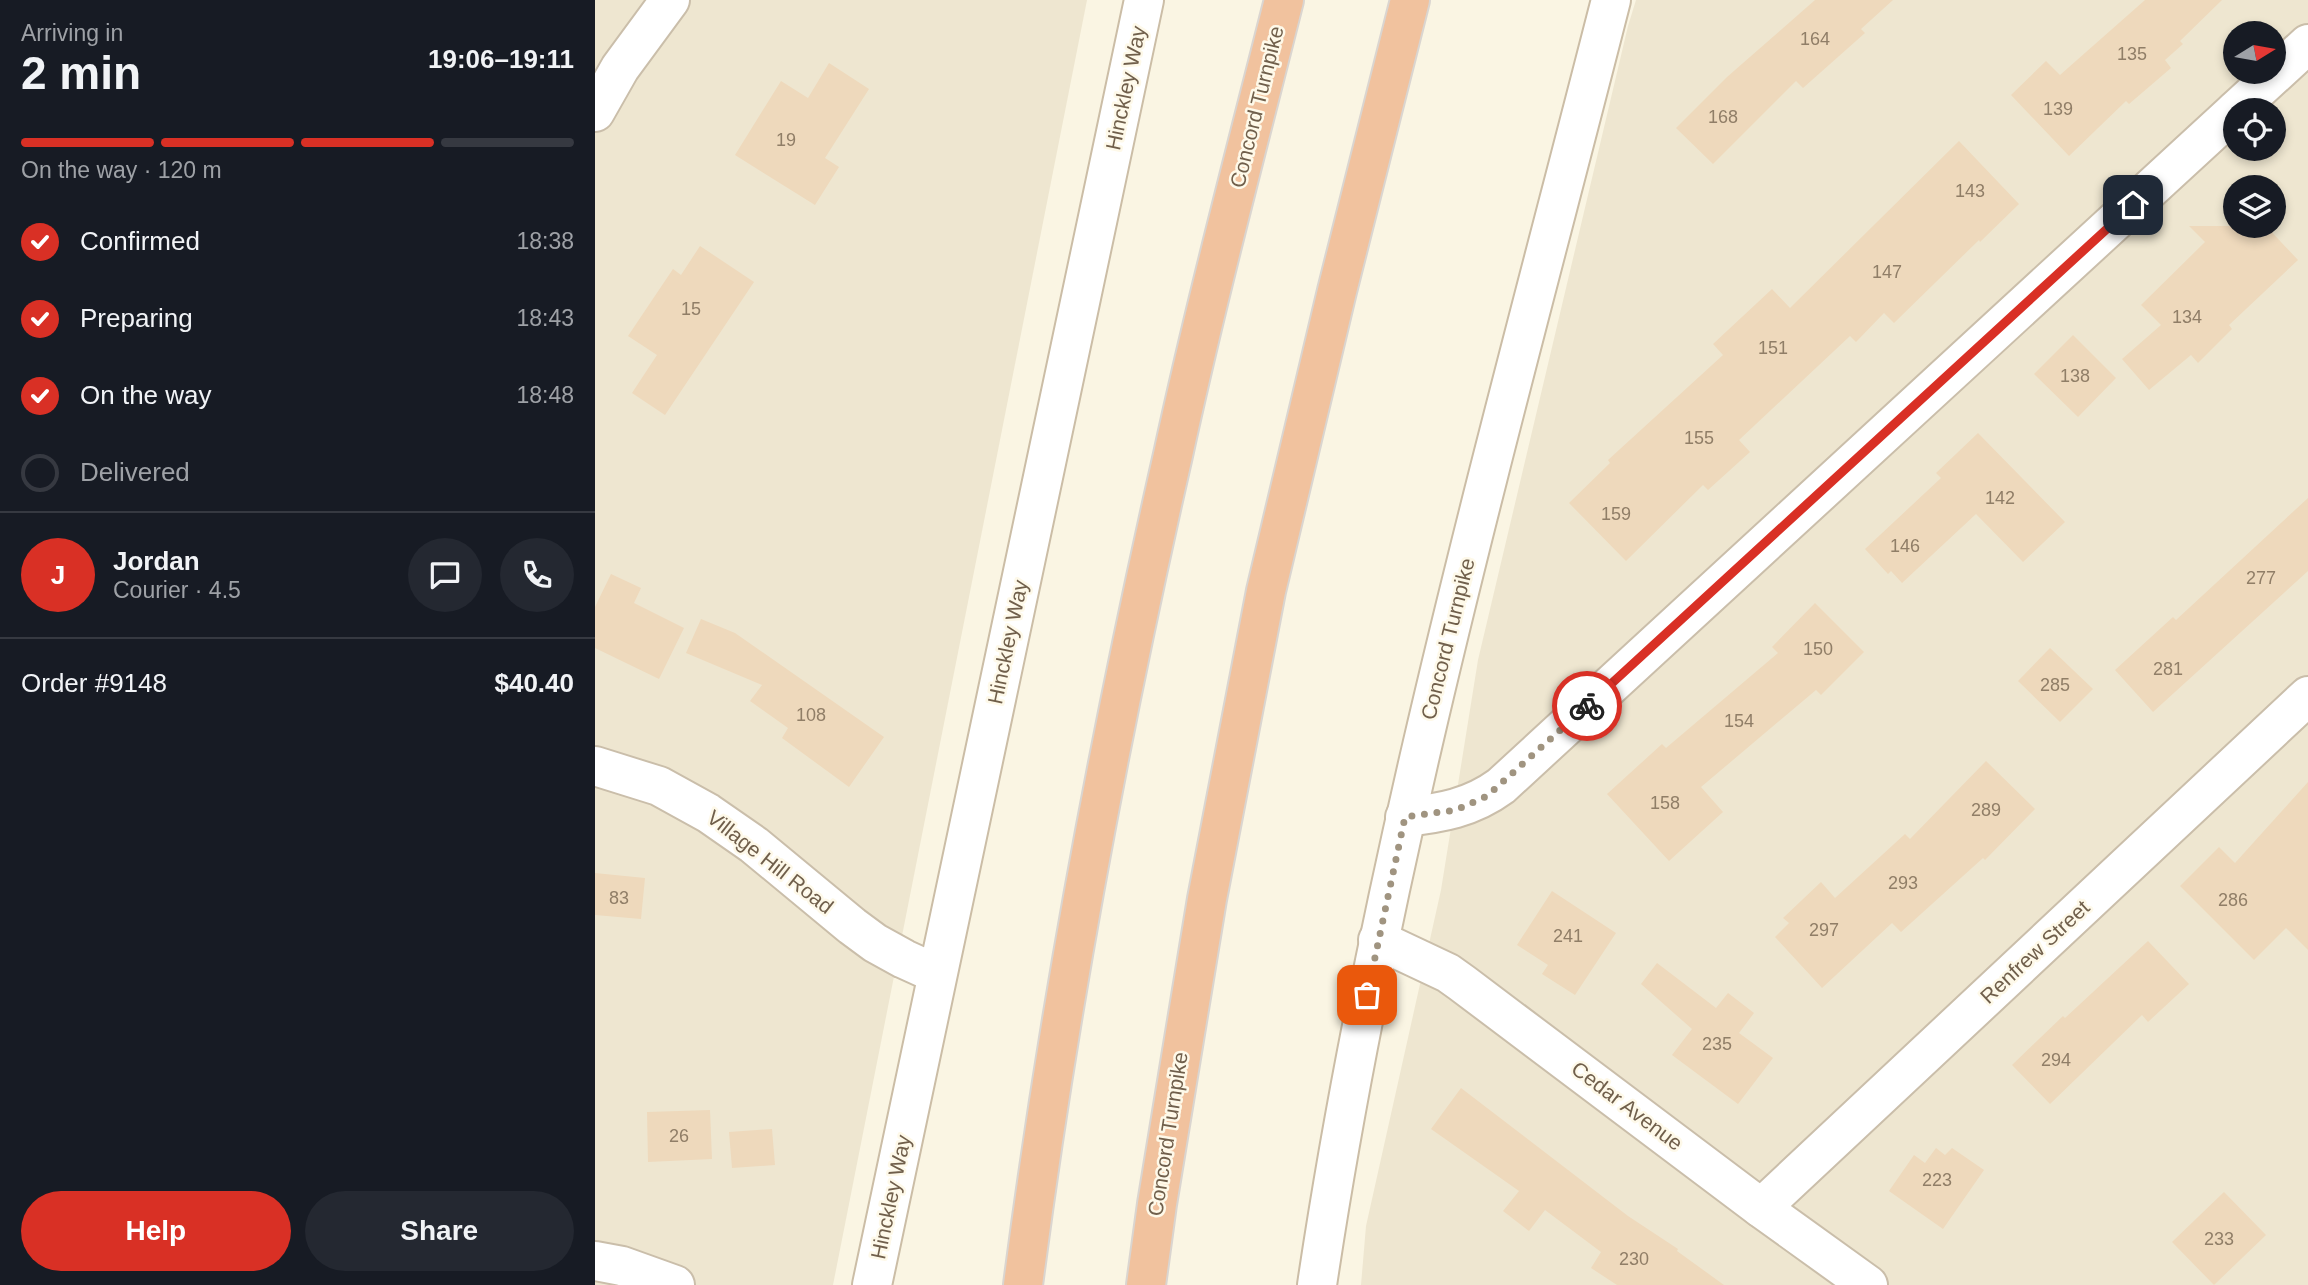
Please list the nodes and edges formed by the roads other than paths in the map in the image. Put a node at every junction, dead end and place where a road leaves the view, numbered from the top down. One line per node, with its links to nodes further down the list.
1 (670, 0): 8 (street)
2 (1145, 0): 14 (street, Hinckley Way)
3 (1284, 0): 19 (highway, Concord Turnpike)
4 (1410, 0): 20 (highway, Concord Turnpike)
5 (1611, 0): 12 (street, Concord Turnpike)
6 (2308, 44): 7 (street)
7 (2249, 98)
8 (595, 112)
9 (2223, 122): 12 (street)
10 (2308, 696): 15 (street, Renfrew Street)
11 (595, 766): 14 (street, Village Hill Road)
12 (1405, 817): 13 (street, Concord Turnpike)
13 (1378, 940): 15 (street, Cedar Avenue); 21 (street, Concord Turnpike)
14 (937, 974): 18 (street, Hinckley Way)
15 (1761, 1208): 22 (street, Cedar Avenue)
16 (595, 1261): 17 (street)
17 (675, 1285)
18 (872, 1285)
19 (1023, 1285)
20 (1146, 1285)
21 (1317, 1285)
22 (1868, 1285)

